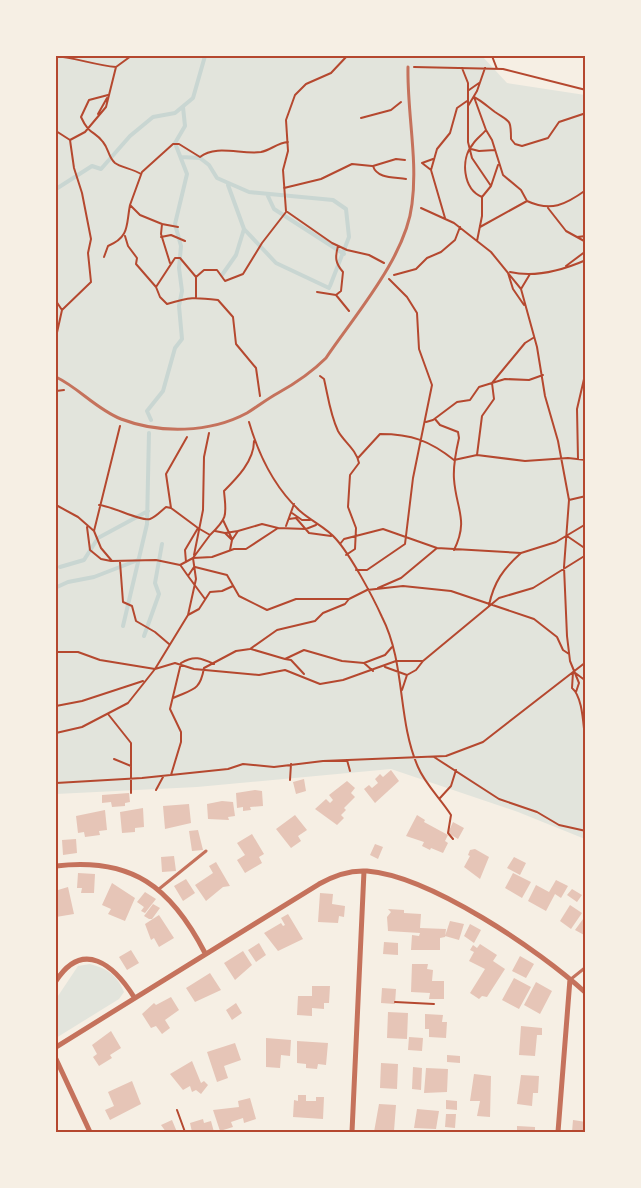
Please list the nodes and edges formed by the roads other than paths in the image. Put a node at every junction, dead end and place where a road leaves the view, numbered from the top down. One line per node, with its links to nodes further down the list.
1 (408, 67): 2 (lane)
2 (56, 377)
3 (206, 851): 6 (lane)
4 (56, 866): 6 (street)
5 (364, 871): 7 (street); 9 (street); 16 (street)
6 (159, 889): 7 (street)
7 (205, 953): 12 (street)
8 (585, 967): 9 (lane)
9 (570, 979): 11 (street); 17 (street)
10 (56, 981): 12 (street)
11 (585, 993)
12 (134, 998): 13 (street)
13 (56, 1047)
14 (56, 1059): 15 (street)
15 (90, 1132)
16 (352, 1132)
17 (558, 1132)

